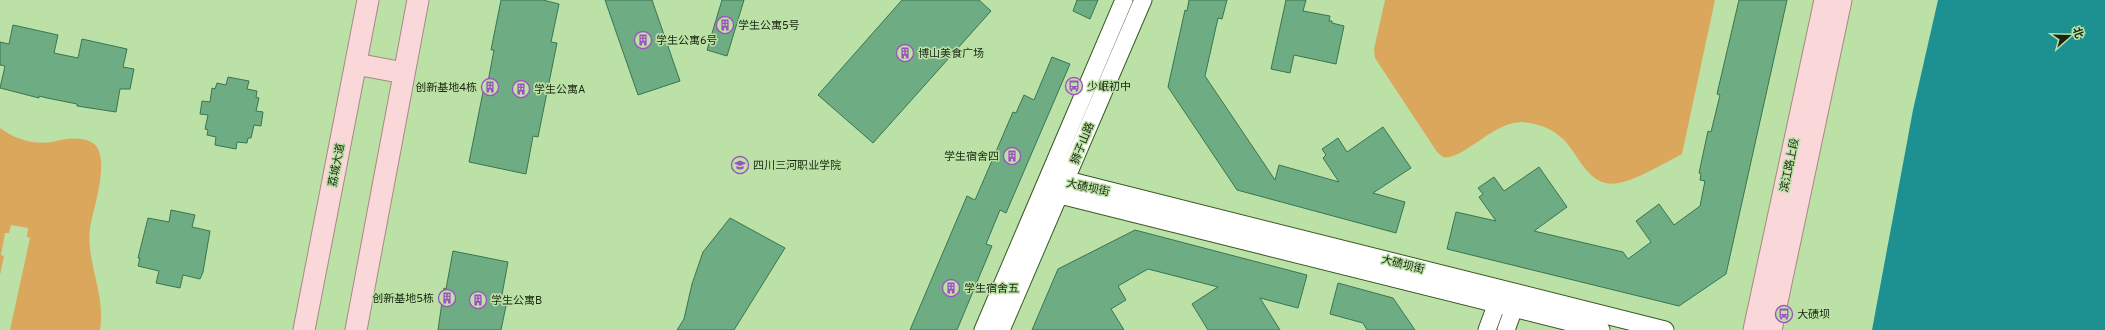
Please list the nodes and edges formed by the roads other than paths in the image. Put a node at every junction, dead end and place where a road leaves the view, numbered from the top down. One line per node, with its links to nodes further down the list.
1 (368, 0): 7 (main road, 荔城大道)
2 (418, 0): 8 (main road)
3 (1124, 0): 9 (street, 狮子山路)
4 (1143, 0): 10 (street, 狮子山路)
5 (1825, 0): 22 (main road, 滨江路上段)
6 (1842, 0): 23 (main road, 滨江路上段)
7 (356, 64): 8 (main road); 14 (main road, 荔城大道)
8 (404, 73): 15 (main road)
9 (1046, 183): 10 (street, 大碛坝街); 16 (street, 狮子山路)
10 (1063, 187): 11 (street, 大碛坝街); 12 (street, 大碛坝街); 17 (street, 狮子山路)
11 (1512, 291): 12 (street); 13 (street); 21 (street, 大碛坝街)
12 (1497, 304): 13 (street, 大碛坝街); 18 (street)
13 (1514, 308): 19 (street); 20 (street, 大碛坝街)
14 (304, 330)
15 (356, 330)
16 (983, 330)
17 (1002, 330)
18 (1488, 330)
19 (1506, 330)
20 (1601, 330)
21 (1665, 330)
22 (1754, 330)
23 (1771, 330)

